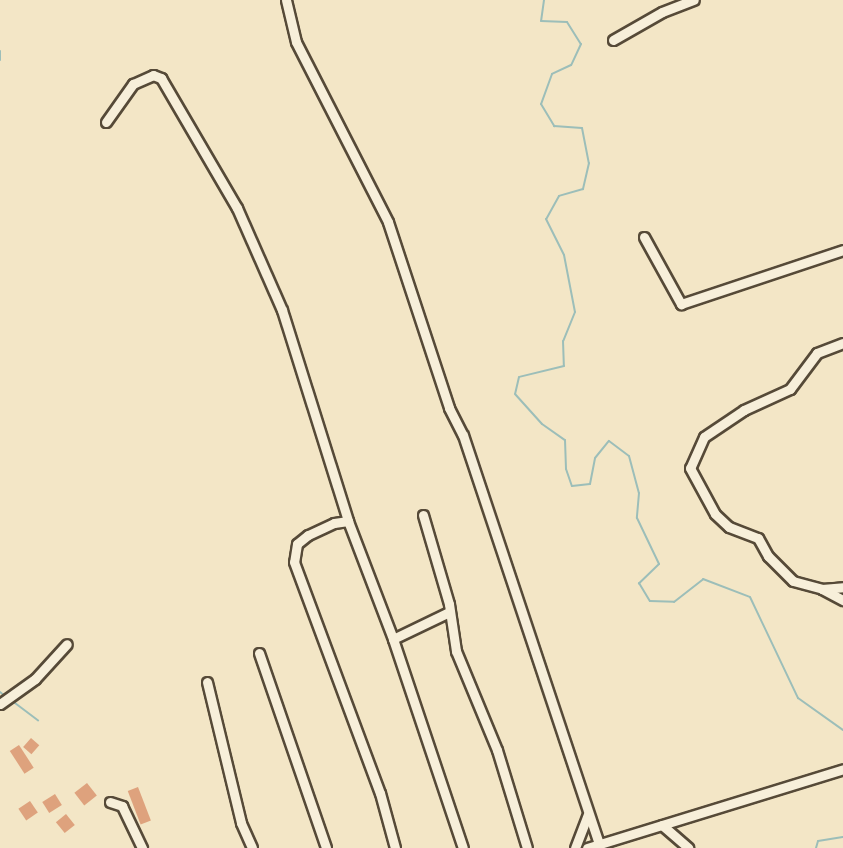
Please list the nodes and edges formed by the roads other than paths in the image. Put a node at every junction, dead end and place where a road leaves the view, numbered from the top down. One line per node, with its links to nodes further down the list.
1 (286, 0): 21 (street)
2 (694, 0): 3 (street)
3 (613, 40)
4 (106, 122): 9 (street)
5 (644, 237): 6 (street)
6 (843, 250)
7 (843, 343): 11 (street)
8 (423, 514): 13 (street)
9 (348, 522): 14 (street); 27 (street)
10 (843, 587): 11 (street)
11 (822, 589): 12 (street)
12 (843, 600)
13 (446, 620): 14 (street); 29 (street)
14 (393, 639): 28 (street)
15 (67, 644): 18 (street)
16 (260, 653): 26 (street)
17 (207, 682): 25 (street)
18 (0, 704)
19 (843, 769): 22 (street)
20 (110, 802): 24 (street)
21 (588, 814): 23 (street); 30 (street)
22 (662, 825): 23 (street); 32 (street)
23 (599, 844): 31 (street)
24 (142, 848)
25 (252, 848)
26 (326, 848)
27 (395, 848)
28 (463, 848)
29 (527, 848)
30 (575, 848)
31 (587, 848)
32 (688, 848)

